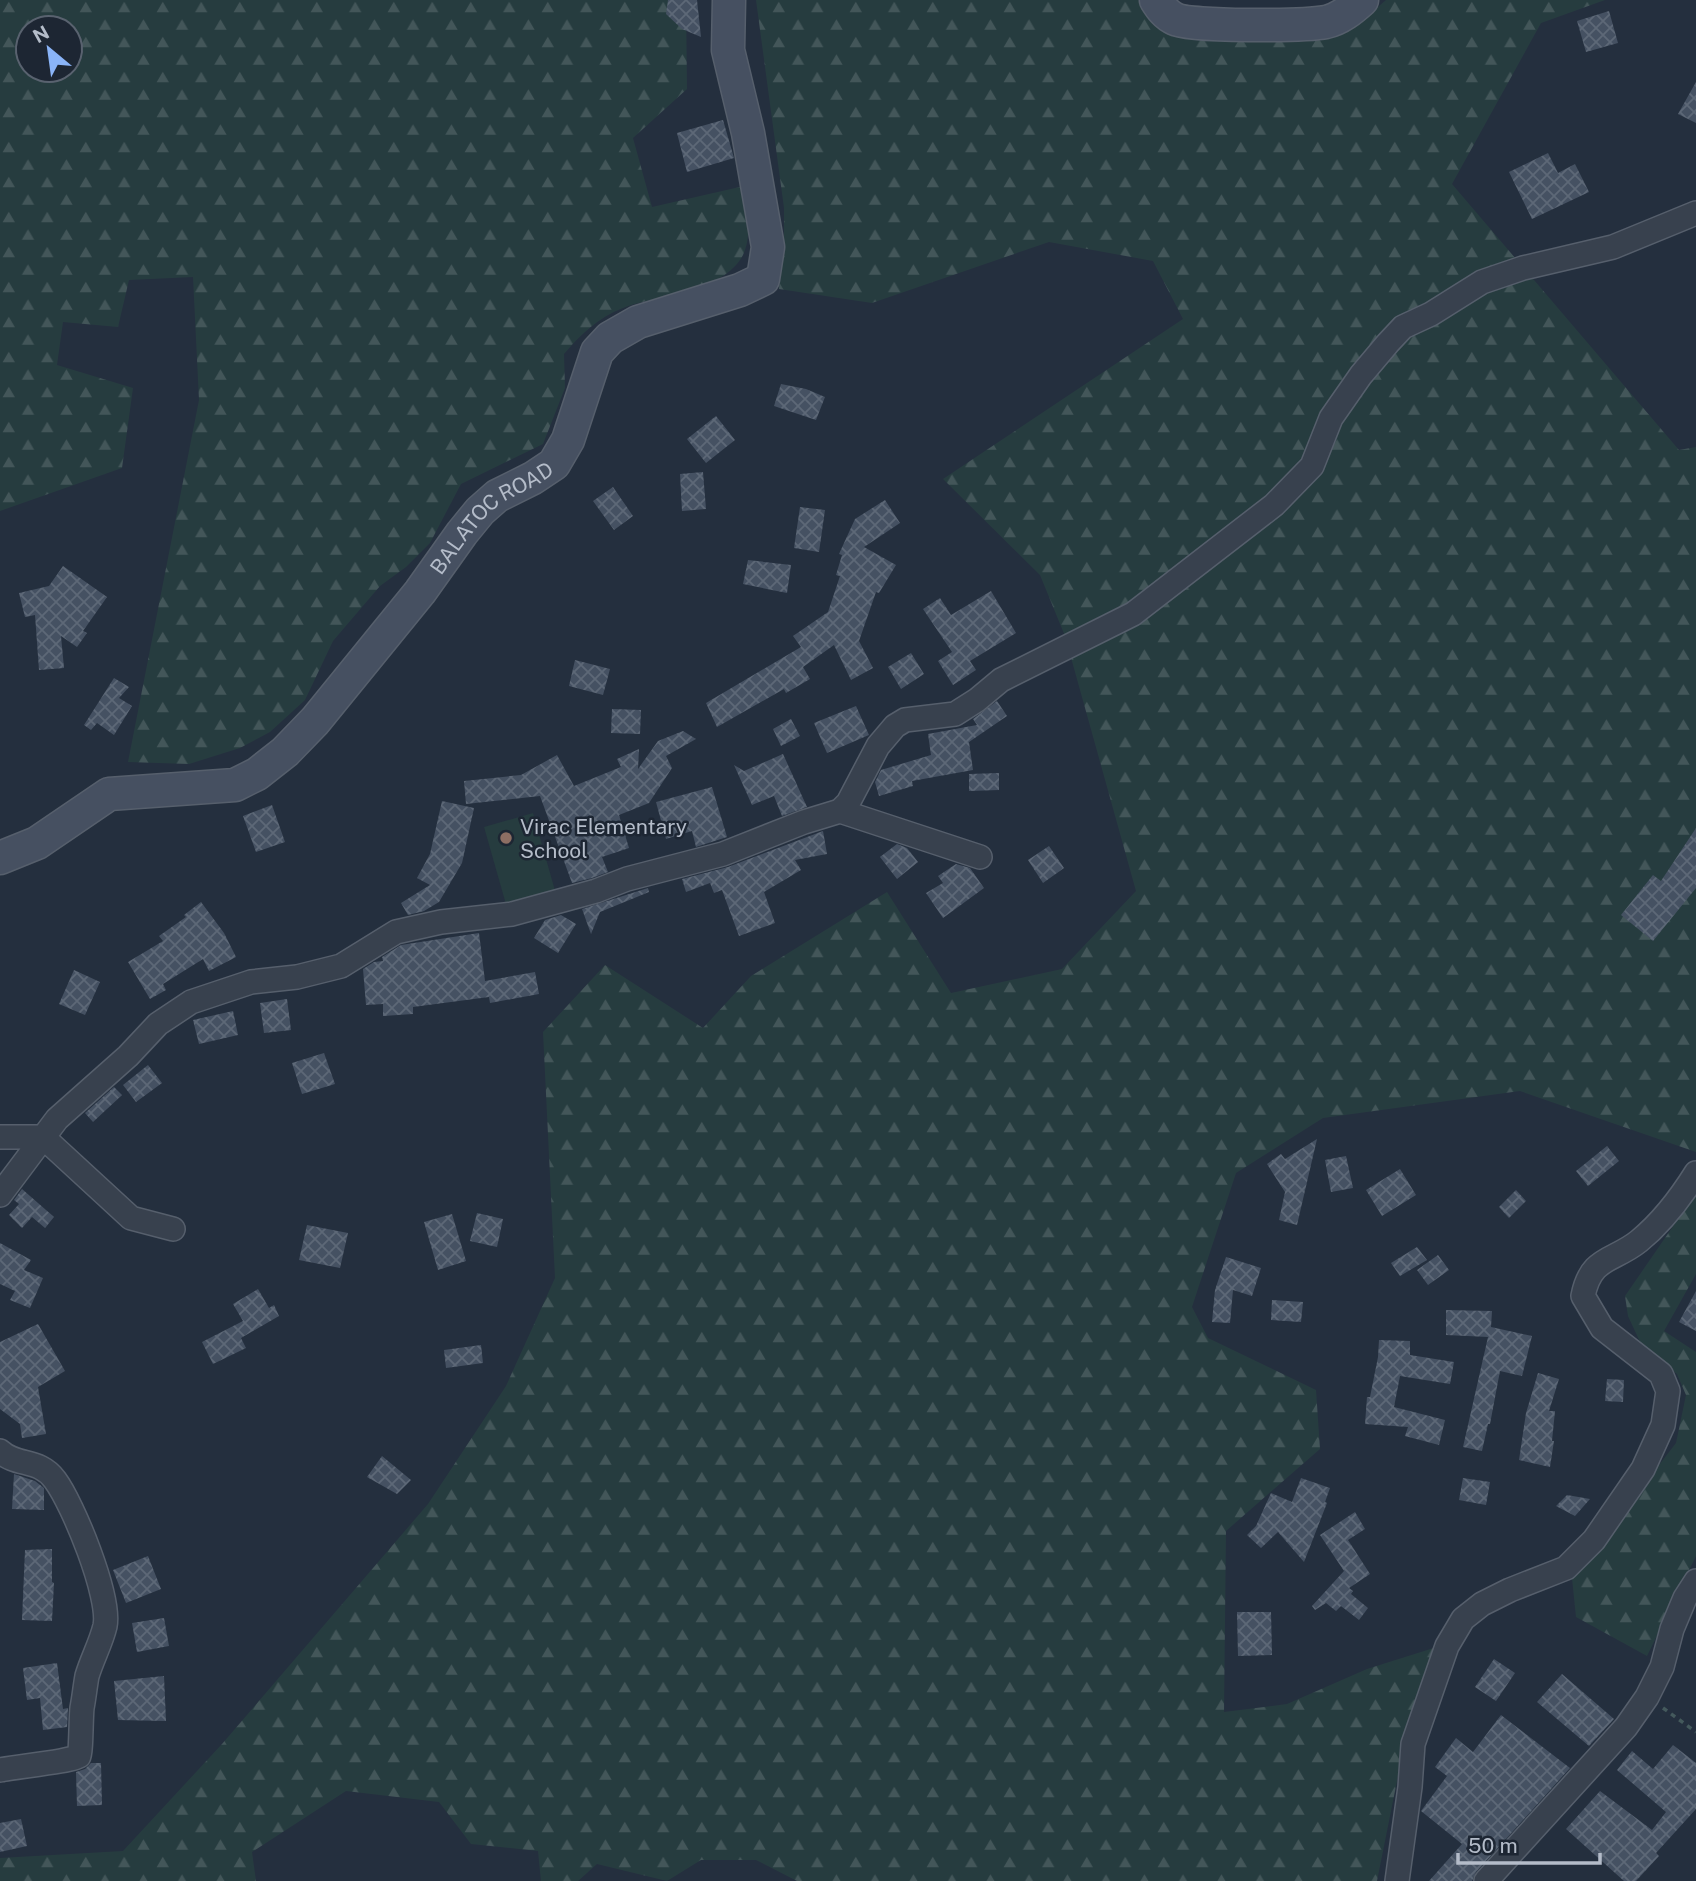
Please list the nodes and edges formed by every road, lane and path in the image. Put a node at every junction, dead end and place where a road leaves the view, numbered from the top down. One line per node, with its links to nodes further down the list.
1 (729, 0): 7 (main road, BALATOC ROAD)
2 (1156, 0): 3 (main road)
3 (1362, 0)
4 (1696, 213): 5 (street)
5 (840, 811): 6 (street); 9 (street)
6 (980, 857)
7 (0, 858)
8 (0, 1137): 9 (street)
9 (43, 1138): 11 (street); 12 (street)
10 (1696, 1173): 18 (street)
11 (0, 1195)
12 (173, 1229)
13 (0, 1451): 17 (street)
14 (1696, 1581): 15 (street)
15 (1647, 1697): 16 (path); 19 (street)
16 (1696, 1732)
17 (0, 1770)
18 (1397, 1881)
19 (1486, 1881)

